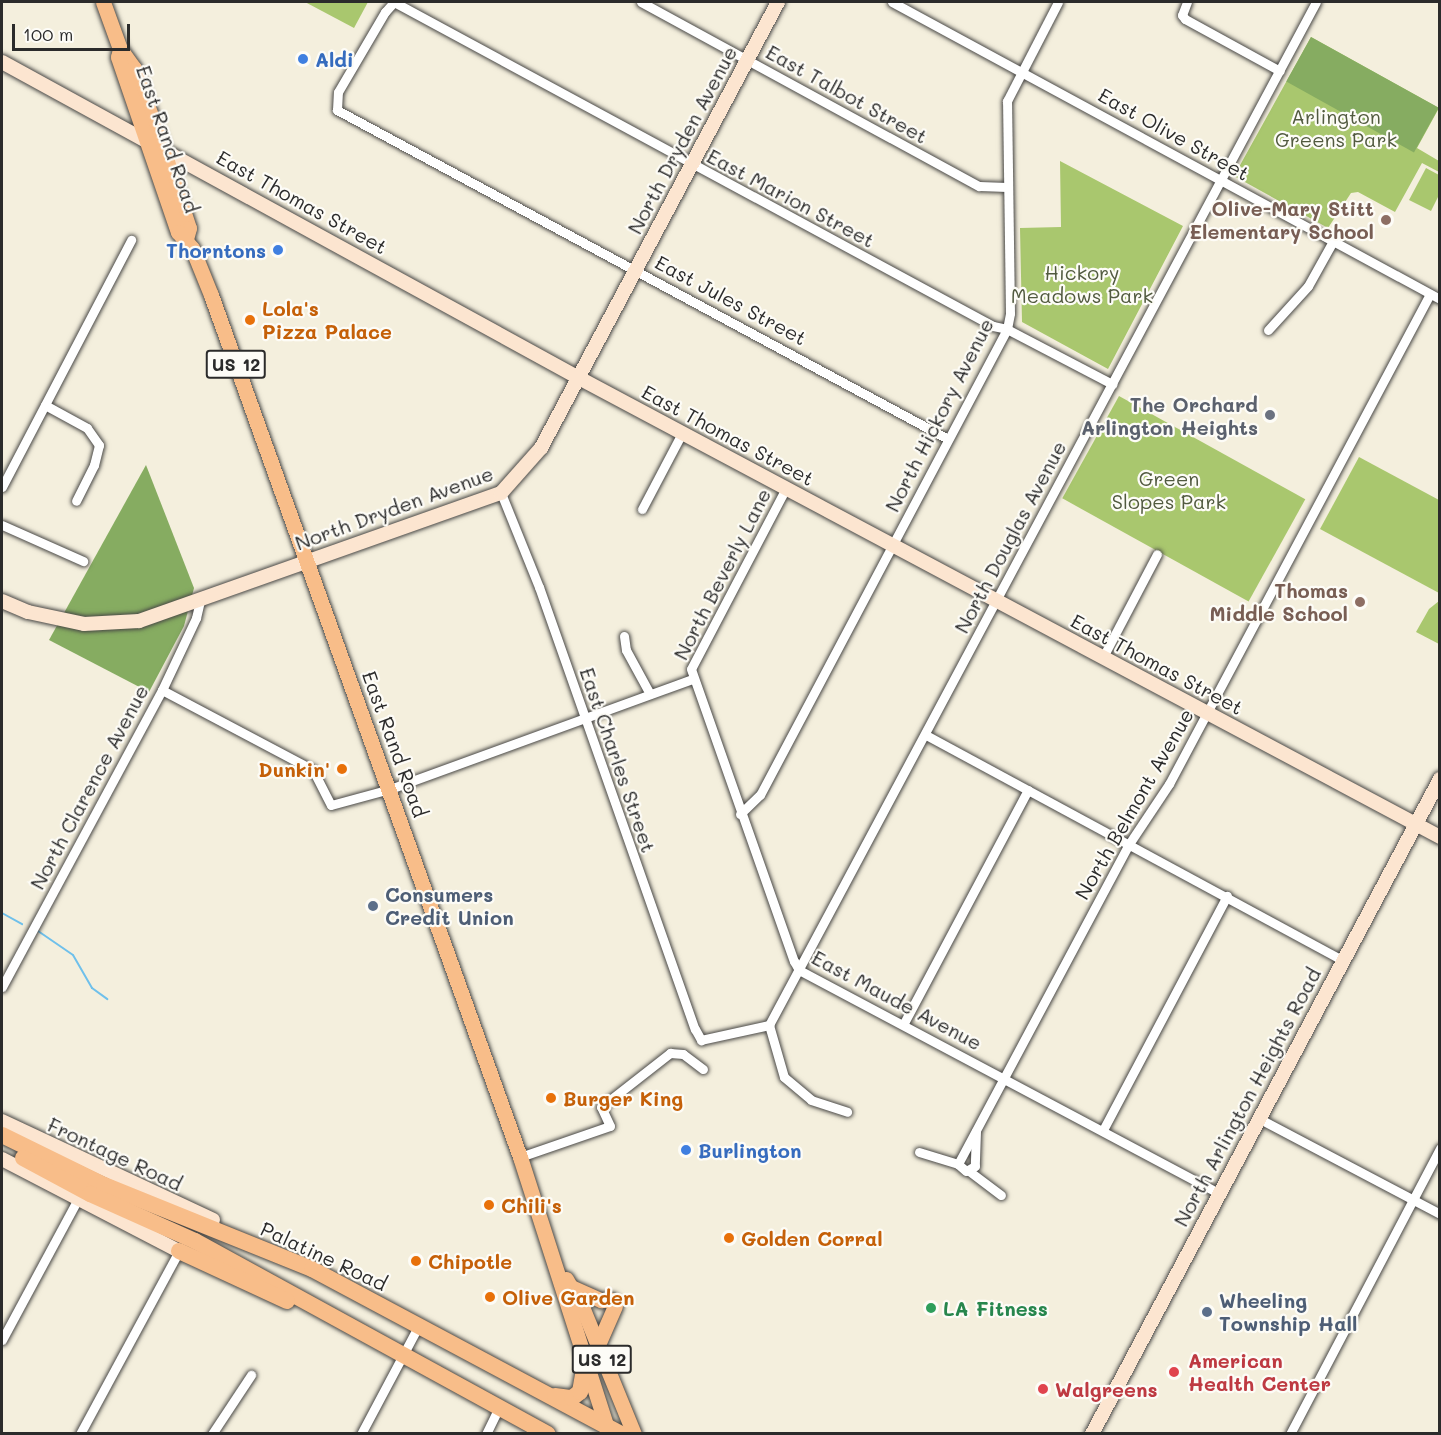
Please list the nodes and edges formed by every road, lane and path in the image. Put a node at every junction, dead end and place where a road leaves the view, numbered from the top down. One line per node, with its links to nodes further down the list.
1 (103, 2): 9 (main road, East Rand Road / US 12)
2 (394, 2): 16 (street, East Marion Street); 22 (street, East Jules Street)
3 (642, 2): 10 (street, East Talbot Street)
4 (778, 2): 10 (street, North Dryden Avenue)
5 (892, 2): 13 (street, East Olive Street)
6 (1058, 2): 13 (street, North Hickory Avenue)
7 (1187, 2): 12 (street)
8 (1316, 2): 12 (street, North Douglas Avenue)
9 (120, 49): 14 (main road, East Rand Road / US 12); 15 (main road, East Rand Road / US 12)
10 (747, 59): 16 (street, North Dryden Avenue); 18 (street, East Talbot Street)
11 (2, 62): 14 (street, East Thomas Street)
12 (1280, 71): 17 (street, North Douglas Avenue)
13 (1021, 72): 17 (street, East Olive Street); 18 (street, North Hickory Avenue)
14 (146, 140): 15 (street, East Thomas Street); 19 (main road, East Rand Road / US 12)
15 (163, 149): 19 (main road, East Rand Road / US 12); 27 (street, East Thomas Street)
16 (692, 165): 22 (street, North Dryden Avenue); 25 (street, East Marion Street)
17 (1220, 180): 21 (street, East Olive Street); 28 (street, North Douglas Avenue)
18 (1007, 187): 25 (street, North Hickory Avenue)
19 (186, 239): 41 (main road, East Rand Road / US 12)
20 (131, 240): 29 (street)
21 (1333, 241): 23 (street, East Olive Street); 26 (street)
22 (635, 269): 27 (street, North Dryden Avenue); 31 (street, East Jules Street)
23 (1430, 294): 24 (street, East Olive Street); 50 (street, North Belmont Avenue)
24 (1440, 299)
25 (1006, 329): 28 (street, East Marion Street); 31 (street, North Hickory Avenue)
26 (1268, 330)
27 (579, 378): 30 (street, East Thomas Street); 34 (street, North Dryden Avenue)
28 (1112, 384): 42 (street, North Douglas Avenue)
29 (45, 405): 32 (street); 35 (street)
30 (682, 433): 33 (street, East Thomas Street); 36 (street)
31 (948, 439): 38 (street, North Hickory Avenue)
32 (2, 488)
33 (786, 488): 38 (street, East Thomas Street); 47 (street, North Beverly Lane)
34 (501, 493): 41 (street, North Dryden Avenue); 51 (street, East Charles Street)
35 (76, 501)
36 (642, 509)
37 (2, 525): 40 (street)
38 (892, 545): 42 (street, East Thomas Street); 56 (street, North Hickory Avenue)
39 (1157, 554): 46 (street)
40 (83, 561)
41 (306, 562): 44 (street, North Dryden Avenue); 54 (main road, East Rand Road / US 12)
42 (996, 600): 46 (street, East Thomas Street); 52 (street, North Douglas Avenue)
43 (2, 601): 44 (street, North Dryden Avenue)
44 (200, 602): 48 (street, North Clarence Avenue)
45 (624, 636): 49 (street)
46 (1103, 657): 50 (street, East Thomas Street)
47 (692, 679): 49 (street, North Beverly Lane); 56 (street, East Maude Avenue)
48 (162, 690): 54 (street, North Beverly Lane); 63 (street, North Clarence Avenue)
49 (650, 694): 51 (street, North Beverly Lane)
50 (1207, 712): 57 (street, East Thomas Street); 59 (street, North Belmont Avenue)
51 (583, 717): 54 (street, North Beverly Lane); 65 (street, East Charles Street)
52 (926, 735): 55 (street); 62 (street, North Douglas Avenue)
53 (1440, 779): 57 (street, North Arlington Heights Road)
54 (390, 789): 77 (main road, East Rand Road / US 12)
55 (1028, 790): 59 (street); 64 (street)
56 (740, 814): 62 (street, East Maude Avenue)
57 (1416, 824): 58 (street, East Thomas Street); 61 (street, North Arlington Heights Road)
58 (1440, 837)
59 (1130, 844): 60 (street); 67 (street, North Belmont Avenue)
60 (1227, 896): 61 (street); 71 (street)
61 (1342, 960): 69 (street, North Arlington Heights Road)
62 (799, 970): 64 (street, East Maude Avenue); 65 (street, North Douglas Avenue)
63 (2, 987)
64 (904, 1023): 67 (street, East Maude Avenue)
65 (769, 1025): 68 (street)
66 (703, 1070): 77 (street)
67 (1005, 1079): 71 (street, East Maude Avenue); 72 (street, North Belmont Avenue)
68 (847, 1112)
69 (1258, 1118): 81 (street, North Arlington Heights Road); 84 (street)
70 (2, 1121): 86 (street, Frontage Road)
71 (1103, 1130): 81 (street, East Maude Avenue)
72 (976, 1131): 79 (street, North Belmont Avenue); 80 (street)
73 (2, 1135): 89 (highway, Palatine Road)
74 (2, 1147): 91 (highway)
75 (1440, 1148): 84 (street)
76 (919, 1152): 79 (street)
77 (520, 1157): 88 (main road, East Rand Road / US 12)
78 (2, 1159): 83 (street)
79 (958, 1164): 80 (street)
80 (969, 1171): 82 (street)
81 (1218, 1194): 107 (street, North Arlington Heights Road)
82 (1001, 1196)
83 (78, 1199): 87 (street); 93 (street)
84 (1413, 1199): 85 (street); 108 (street)
85 (1440, 1214)
86 (213, 1220): 89 (highway)
87 (179, 1251): 91 (highway); 101 (street)
88 (558, 1266): 90 (main road, East Rand Road / US 12); 96 (main road, East Rand Road / US 12)
89 (312, 1269): 92 (highway, Palatine Road)
90 (569, 1286): 94 (main road, East Rand Road / US 12); 94 (main road)
91 (333, 1316): 95 (highway)
92 (419, 1324): 95 (street); 98 (highway, Palatine Road)
93 (2, 1340)
94 (597, 1347): 106 (main road, East Rand Road / US 12)
95 (405, 1354): 99 (highway); 103 (street)
96 (585, 1364): 98 (highway); 100 (main road, East Rand Road / US 12)
97 (250, 1375): 102 (street)
98 (550, 1395): 100 (highway, Palatine Road)
99 (500, 1407): 104 (street); 105 (highway)
100 (612, 1431)
101 (80, 1434)
102 (212, 1434)
103 (361, 1434)
104 (486, 1434)
105 (548, 1434)
106 (634, 1434)
107 (1092, 1434)
108 (1290, 1434)

